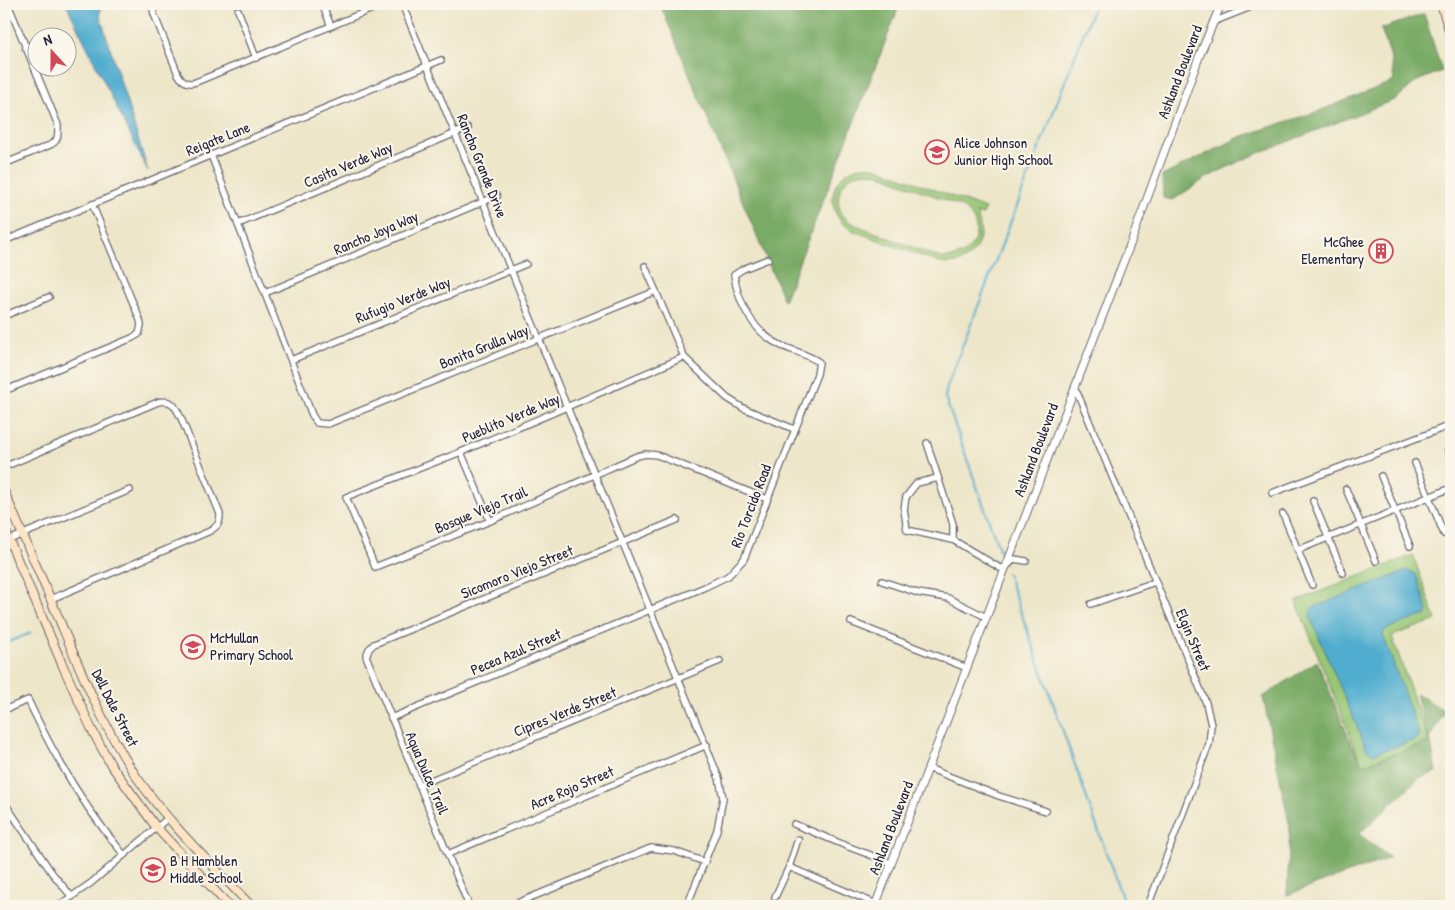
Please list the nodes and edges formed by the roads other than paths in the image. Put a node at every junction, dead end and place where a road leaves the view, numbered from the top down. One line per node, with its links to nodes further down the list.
1 (8, 4): 14 (street)
2 (152, 4): 15 (street)
3 (322, 4): 11 (street)
4 (384, 4): 11 (street)
5 (402, 4): 17 (street, Rancho Grande Drive)
6 (1221, 4): 10 (street, Ashland Boulevard)
7 (1258, 4): 10 (street)
8 (1441, 4): 12 (main road)
9 (238, 10): 15 (street)
10 (1213, 22): 38 (street, Ashland Boulevard)
11 (331, 26): 15 (street)
12 (1451, 37)
13 (28, 46): 14 (street)
14 (25, 47): 21 (street)
15 (256, 58)
16 (441, 60): 17 (street, Reigate Lane)
17 (427, 66): 19 (street, Rancho Grande Drive); 20 (street, Reigate Lane)
18 (468, 128): 19 (street, Casita Verde Way)
19 (455, 134): 23 (street, Rancho Grande Drive); 25 (street, Casita Verde Way)
20 (211, 155): 24 (street, Reigate Lane); 25 (street)
21 (4, 164)
22 (497, 196): 23 (street, Rancho Joya Way)
23 (483, 202): 30 (street, Rancho Grande Drive); 32 (street, Rancho Joya Way)
24 (92, 204): 26 (street, Reigate Lane); 39 (street)
25 (238, 224): 32 (street)
26 (4, 241)
27 (768, 259): 42 (street, Rio Torcido Road)
28 (526, 264): 30 (street, Rufugio Verde Way)
29 (645, 266): 31 (street)
30 (511, 270): 35 (street, Rancho Grande Drive); 37 (street, Rufugio Verde Way)
31 (656, 291): 35 (street, Bonita Grulla Way); 36 (street)
32 (265, 292): 37 (street)
33 (49, 298): 34 (street)
34 (4, 316)
35 (539, 338): 37 (street, Bonita Grulla Way); 40 (street, Rancho Grande Drive)
36 (684, 357): 40 (street, Pueblito Verde Way); 42 (street)
37 (291, 360)
38 (1075, 387): 77 (street, Ashland Boulevard); 80 (street, Elgin Street)
39 (4, 391)
40 (568, 408): 45 (street, Pueblito Verde Way); 49 (street, Rancho Grande Drive)
41 (1451, 425): 56 (street)
42 (794, 429): 58 (street, Rio Torcido Road)
43 (927, 443): 51 (street)
44 (1448, 450): 46 (street)
45 (461, 452): 63 (street); 76 (street, Pueblito Verde Way)
46 (1451, 459)
47 (1415, 463): 57 (street)
48 (4, 466): 82 (street)
49 (595, 474): 58 (street, Bosque Viejo Trail); 63 (street, Bosque Viejo Trail); 71 (street, Rancho Grande Drive)
50 (1381, 476): 60 (street)
51 (938, 478): 69 (street); 69 (street)
52 (1451, 488): 57 (street)
53 (1346, 489): 64 (street)
54 (130, 490): 66 (street)
55 (4, 491): 66 (main road, Dell Dale Street)
56 (1272, 493)
57 (1429, 497): 60 (street); 67 (street)
58 (767, 499): 84 (street, Rio Torcido Road)
59 (1313, 501): 68 (street)
60 (1396, 511): 64 (street); 72 (street)
61 (1283, 514): 73 (street)
62 (677, 520): 71 (street, Sicomoro Viejo Street)
63 (490, 521): 76 (street, Bosque Viejo Trail)
64 (1361, 525): 68 (street); 75 (street)
65 (4, 528): 70 (main road, Dell Dale Street)
66 (23, 534): 70 (street); 82 (main road, Dell Dale Street)
67 (1444, 534)
68 (1329, 538): 73 (street); 78 (street)
69 (953, 540): 77 (street)
70 (6, 541): 90 (main road, Dell Dale Street)
71 (624, 542): 84 (street, Rancho Grande Drive); 87 (street, Sicomoro Viejo Street)
72 (1410, 546)
73 (1298, 550): 81 (street)
74 (1026, 561): 77 (street)
75 (1376, 561)
76 (375, 567)
77 (1005, 568): 85 (street, Ashland Boulevard)
78 (1343, 573)
79 (882, 581): 85 (street)
80 (1155, 582): 83 (street); 122 (street, Elgin Street)
81 (1312, 585)
82 (51, 599): 88 (main road, Dell Dale Street)
83 (1091, 604)
84 (651, 610): 92 (street, Rancho Grande Drive); 94 (street, Pecea Azul Street)
85 (986, 617): 91 (street, Ashland Boulevard)
86 (851, 622): 91 (street)
87 (368, 649): 94 (street, Aqua Dulce Trail)
88 (73, 651): 90 (main road); 96 (main road, Dell Dale Street)
89 (720, 661): 92 (street, Cipres Verde Street)
90 (62, 664): 95 (main road, Dell Dale Street)
91 (967, 668): 98 (street, Ashland Boulevard)
92 (679, 678): 97 (street, Rancho Grande Drive); 99 (street, Cipres Verde Street)
93 (4, 710): 107 (street)
94 (391, 718): 99 (street, Aqua Dulce Trail)
95 (92, 730): 96 (main road); 104 (main road, Dell Dale Street)
96 (114, 740): 102 (main road, Dell Dale Street)
97 (707, 745): 106 (street, Acre Rojo Street); 108 (street, Rancho Grande Drive)
98 (928, 768): 101 (street); 109 (street, Ashland Boulevard)
99 (419, 785): 106 (street, Aqua Dulce Trail)
100 (4, 802): 112 (street)
101 (1046, 811)
102 (168, 818): 104 (street); 111 (main road, Dell Dale Street)
103 (794, 824): 109 (street)
104 (156, 827): 107 (street); 116 (main road, Dell Dale Street)
105 (798, 839): 110 (street)
106 (448, 854): 119 (street, Aqua Dulce Trail)
107 (124, 855): 112 (street)
108 (704, 862): 120 (street); 121 (street, Rancho Grande Drive)
109 (891, 864): 114 (street, Ashland Boulevard)
110 (789, 867): 113 (street); 114 (street)
111 (240, 894): 117 (main road); 118 (main road, Dell Dale Street)
112 (72, 897): 115 (street)
113 (775, 897)
114 (876, 905)
115 (58, 906)
116 (229, 906)
117 (240, 906)
118 (251, 906)
119 (469, 906)
120 (510, 906)
121 (687, 906)
122 (1148, 906)

